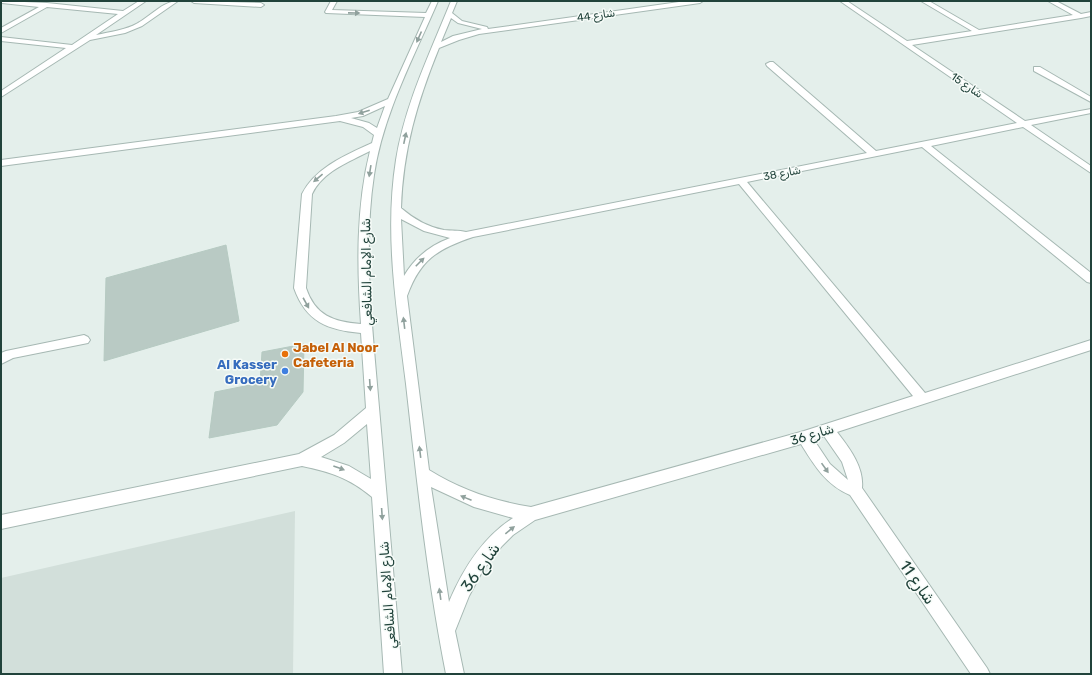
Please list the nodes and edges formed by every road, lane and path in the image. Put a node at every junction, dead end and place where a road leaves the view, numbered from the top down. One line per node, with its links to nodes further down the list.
1 (2, 1): 15 (street)
2 (53, 1): 15 (street)
3 (143, 1): 17 (street)
4 (175, 1): 26 (street)
5 (194, 1): 14 (street)
6 (334, 1): 20 (street, one-way to 20)
7 (435, 1): 20 (street, شارع الإمام الشافعي)
8 (454, 1): 18 (street)
9 (700, 1): 16 (street, شارع 44)
10 (844, 1): 27 (street, شارع 15)
11 (924, 1): 24 (street)
12 (1051, 1): 21 (street)
13 (639, 2): 16 (street)
14 (261, 4)
15 (46, 5): 17 (street); 23 (street)
16 (638, 10): 22 (street, شارع 44)
17 (124, 13): 26 (street)
18 (449, 14): 22 (street, شارع 44); 29 (street)
19 (1091, 14): 21 (street)
20 (428, 15): 33 (street, شارع الإمام الشافعي, one-way to 33)
21 (1081, 16): 24 (street)
22 (492, 29): 29 (street, شارع 44)
23 (1, 31)
24 (978, 32): 27 (street)
25 (1, 39): 28 (street)
26 (85, 39): 28 (street)
27 (906, 44): 37 (street, شارع 15)
28 (73, 47): 32 (street)
29 (435, 47): 44 (street, one-way to 29)
30 (770, 64): 40 (street)
31 (1038, 69): 34 (street)
32 (1, 95)
33 (390, 100): 36 (street, one-way to 36); 38 (street, شارع الإمام الشافعي)
34 (1091, 100)
35 (1091, 111): 37 (street, شارع 38)
36 (336, 119): 38 (street); 41 (street)
37 (1024, 124): 39 (street, شارع 38); 42 (street, شارع 15)
38 (377, 139): 48 (street, شارع الإمام الشافعي, one-way to 48); 48 (street, one-way to 48)
39 (923, 144): 40 (street, شارع 38); 46 (street)
40 (874, 154): 43 (street, شارع 38)
41 (1, 163)
42 (1091, 170)
43 (740, 181): 45 (street, شارع 38); 52 (street)
44 (397, 210): 45 (street, شارع 38); 47 (street)
45 (472, 234): 47 (street, شارع 38, one-way to 45)
46 (1091, 279)
47 (401, 296): 57 (street, one-way to 47)
48 (366, 329): 53 (street, شارع الإمام الشافعي, one-way to 53)
49 (84, 340): 51 (street)
50 (1091, 345): 52 (street, شارع 36)
51 (1, 359)
52 (923, 399): 54 (street, شارع 36)
53 (372, 411): 56 (street); 59 (street, شارع الإمام الشافعي)
54 (827, 429): 55 (street, شارع 36); 58 (street, شارع 11)
55 (804, 437): 58 (street, شارع 11, one-way to 58); 60 (street, شارع 36)
56 (301, 460): 59 (street, one-way to 59); 61 (street)
57 (422, 473): 60 (street, شارع 36, one-way to 57); 62 (street, one-way to 57)
58 (855, 490): 65 (street, شارع 11)
59 (380, 494): 63 (street, شارع الإمام الشافعي, one-way to 63)
60 (531, 514): 62 (street, شارع 36, one-way to 60)
61 (1, 522)
62 (446, 632): 64 (street)
63 (393, 674)
64 (455, 674)
65 (981, 674)

